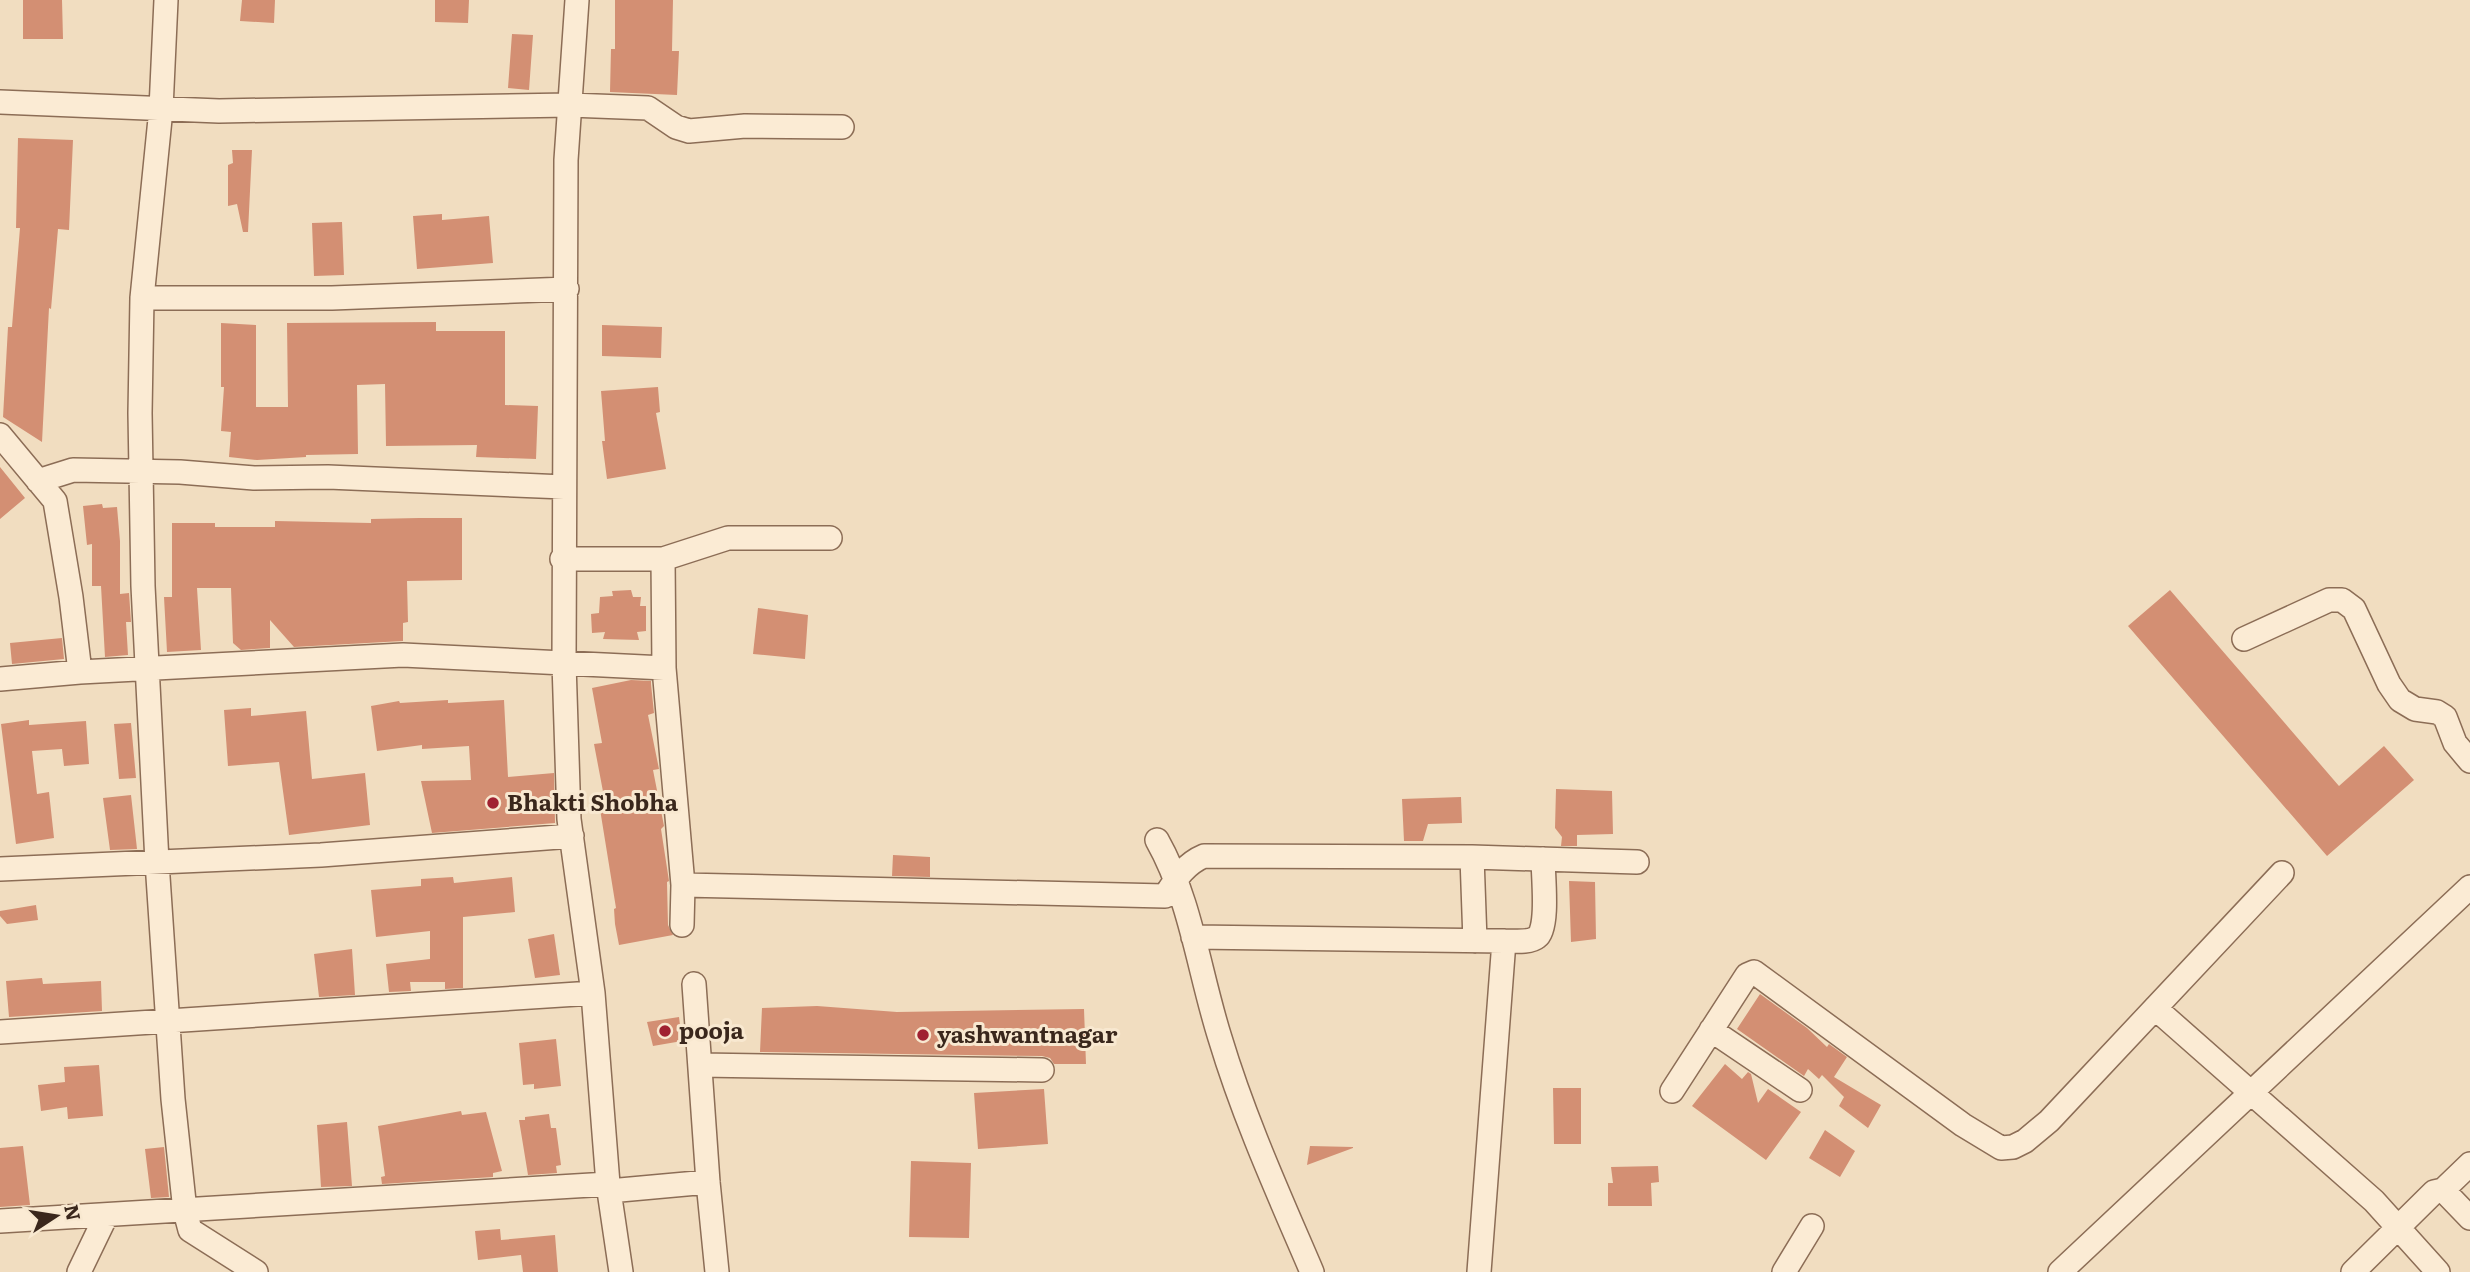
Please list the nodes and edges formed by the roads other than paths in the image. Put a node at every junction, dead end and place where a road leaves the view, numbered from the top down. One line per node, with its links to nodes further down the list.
1 (166, 0): 5 (street)
2 (577, 0): 4 (street)
3 (0, 102): 5 (street)
4 (570, 105): 5 (street); 6 (street); 7 (street)
5 (161, 109): 8 (street)
6 (842, 127)
7 (567, 289): 8 (street); 12 (street)
8 (142, 298): 10 (street)
9 (0, 435): 11 (street)
10 (141, 471): 11 (street); 12 (street); 18 (street)
11 (38, 481): 20 (street)
12 (564, 487): 14 (street)
13 (830, 538): 15 (street)
14 (562, 559): 15 (street); 17 (street)
15 (663, 559): 19 (street)
16 (2244, 639): 22 (street)
17 (564, 663): 18 (street); 19 (street); 23 (street)
18 (147, 668): 20 (street); 27 (street)
19 (664, 668): 32 (street)
20 (80, 672): 21 (street)
21 (0, 680)
22 (2470, 761)
23 (572, 836): 27 (street); 39 (street)
24 (1157, 840): 31 (street)
25 (1472, 857): 26 (street); 31 (street); 36 (street)
26 (1543, 859): 28 (street); 37 (street)
27 (157, 862): 29 (street); 41 (street)
28 (1637, 862)
29 (0, 869)
30 (2282, 873): 40 (street)
31 (1176, 880): 32 (street); 35 (street)
32 (683, 885): 34 (street)
33 (2470, 887): 48 (street)
34 (682, 925)
35 (1193, 937): 36 (street); 63 (street)
36 (1475, 940): 37 (street)
37 (1504, 941): 64 (street)
38 (694, 984): 44 (street)
39 (593, 993): 41 (street); 51 (street)
40 (2155, 1008): 42 (street); 48 (street)
41 (167, 1021): 43 (street); 53 (street)
42 (1712, 1030): 46 (street); 47 (street)
43 (0, 1032)
44 (700, 1065): 45 (street); 50 (street)
45 (1042, 1070)
46 (1800, 1090)
47 (1671, 1091)
48 (2251, 1093): 58 (street); 66 (street)
49 (2470, 1164): 52 (street)
50 (708, 1182): 51 (street); 62 (street)
51 (609, 1188): 53 (street); 61 (street)
52 (2443, 1190): 55 (street); 58 (street)
53 (185, 1211): 54 (street); 60 (street)
54 (106, 1216): 56 (street); 59 (street)
55 (2470, 1218)
56 (0, 1221)
57 (1812, 1226): 65 (street)
58 (2397, 1227): 67 (street); 68 (street)
59 (79, 1272)
60 (256, 1272)
61 (621, 1272)
62 (717, 1272)
63 (1312, 1272)
64 (1479, 1272)
65 (1784, 1272)
66 (2060, 1272)
67 (2353, 1272)
68 (2438, 1272)

